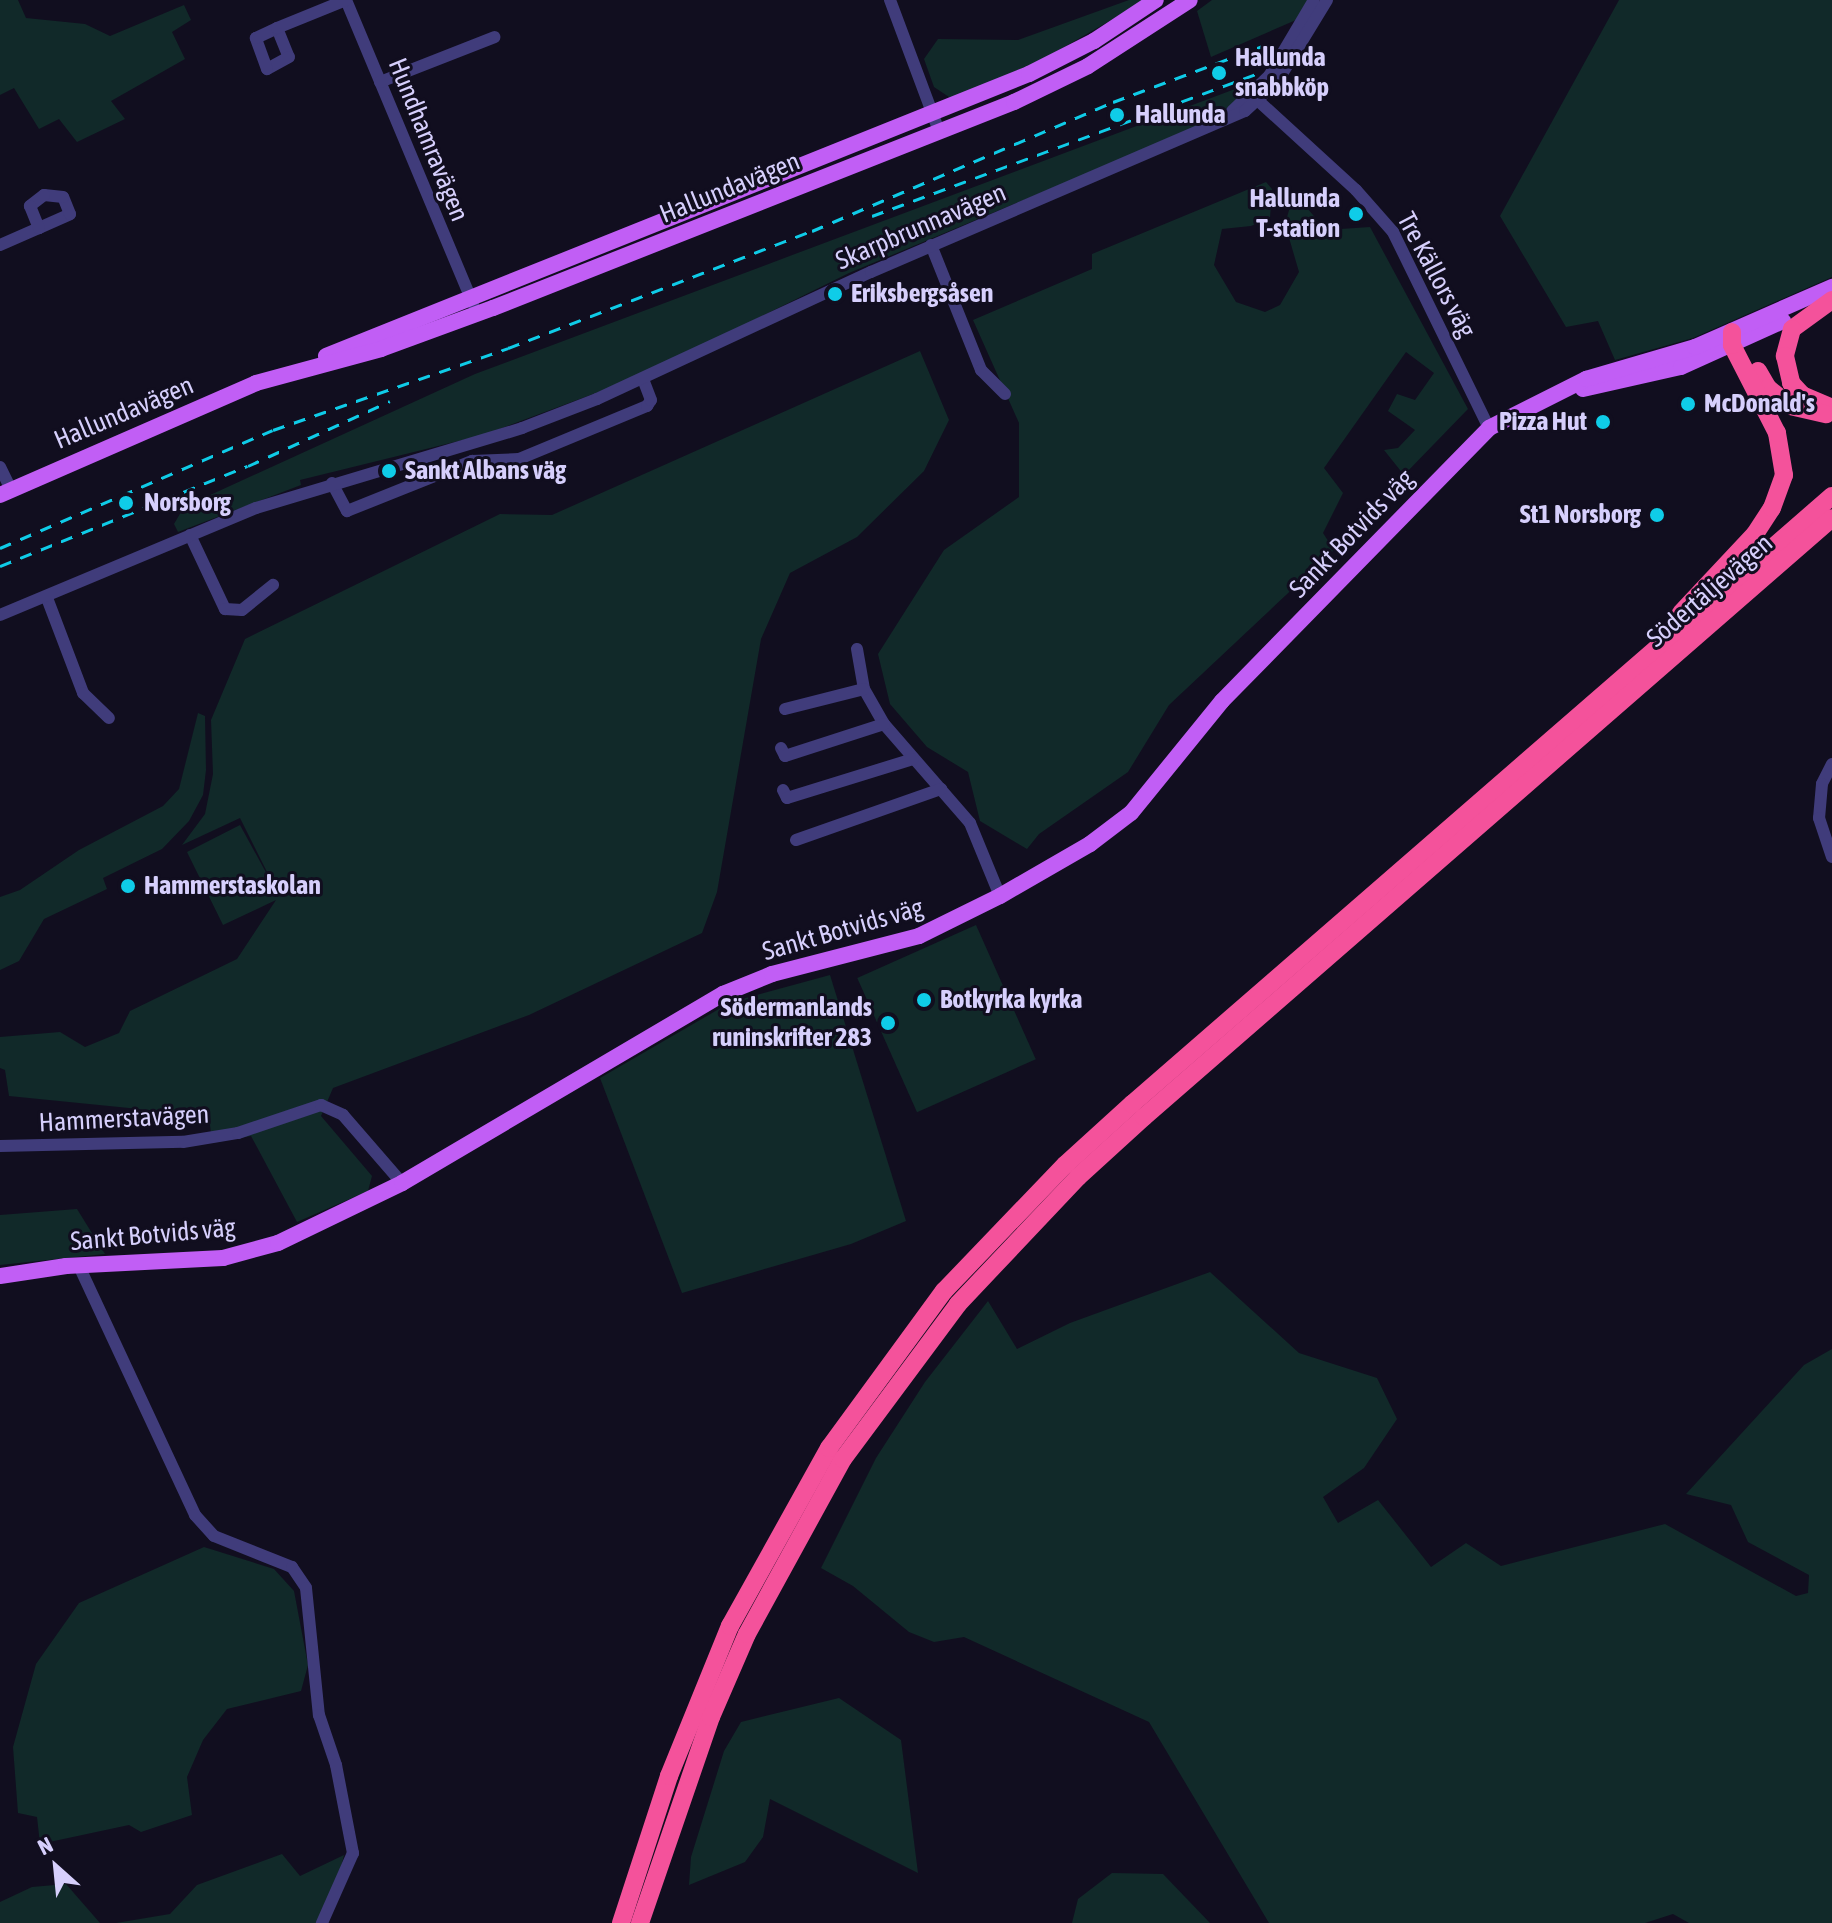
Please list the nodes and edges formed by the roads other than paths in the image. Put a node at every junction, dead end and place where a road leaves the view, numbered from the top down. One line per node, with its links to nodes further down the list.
1 (346, 0): 7 (street); 9 (street, Hundhamravägen)
2 (890, 0): 11 (street)
3 (1156, 0): 11 (main road, Hallundavägen)
4 (1190, 0): 12 (main road, Hallundavägen)
5 (1314, 0): 10 (street, Skarpbrunnavägen)
6 (1327, 0): 10 (street, Skarpbrunnavägen)
7 (277, 28): 7 (street)
8 (495, 37): 9 (street)
9 (380, 82): 17 (street, Hundhamravägen)
10 (1255, 98): 15 (street, Skarpbrunnavägen); 26 (street, Tre Källors väg)
11 (932, 113): 12 (street); 17 (main road, Hallundavägen)
12 (939, 131): 19 (main road, Hallundavägen)
13 (39, 228): 14 (street)
14 (0, 245)
15 (931, 245): 22 (street, Skarpbrunnavägen); 24 (street)
16 (1832, 287): 21 (main road, Sankt Botvids väg)
17 (468, 297): 19 (street); 20 (street); 23 (main road, Hallundavägen)
18 (1832, 300): 21 (main road, Sankt Botvids väg); 25 (highway)
19 (493, 308): 20 (main road, Hallundavägen)
20 (457, 322): 23 (main road, Hallundavägen)
21 (1735, 339): 25 (highway); 26 (main road, Sankt Botvids väg); 40 (highway)
22 (643, 379): 28 (street, Skarpbrunnavägen); 28 (street)
23 (270, 381): 29 (main road, Hallundavägen)
24 (1005, 394)
25 (1832, 411)
26 (1489, 428): 51 (main road, Sankt Botvids väg)
27 (0, 467): 29 (street)
28 (332, 483): 33 (street, Skarpbrunnavägen)
29 (5, 492)
30 (1832, 496): 40 (highway)
31 (1832, 518): 34 (highway, Södertäljevägen)
32 (1832, 527): 34 (highway)
33 (190, 535): 35 (street); 36 (street, Skarpbrunnavägen)
34 (1786, 560): 40 (highway, Södertäljevägen)
35 (273, 585)
36 (47, 598): 37 (street, Skarpbrunnavägen); 42 (street)
37 (0, 615)
38 (857, 649): 39 (street)
39 (864, 689): 41 (street); 43 (street)
40 (1616, 695): 57 (highway); 58 (highway)
41 (785, 709)
42 (109, 718)
43 (884, 724): 44 (street); 45 (street)
44 (781, 748)
45 (913, 759): 47 (street); 48 (street)
46 (1832, 764): 50 (street)
47 (941, 789): 49 (street); 51 (street)
48 (783, 790)
49 (796, 840)
50 (1832, 857)
51 (1000, 896): 53 (main road, Sankt Botvids väg)
52 (0, 1146): 53 (street, Hammerstavägen)
53 (402, 1183): 54 (main road, Sankt Botvids väg)
54 (79, 1266): 55 (main road, Sankt Botvids väg); 56 (street)
55 (0, 1276)
56 (322, 1923)
57 (621, 1923)
58 (640, 1923)

